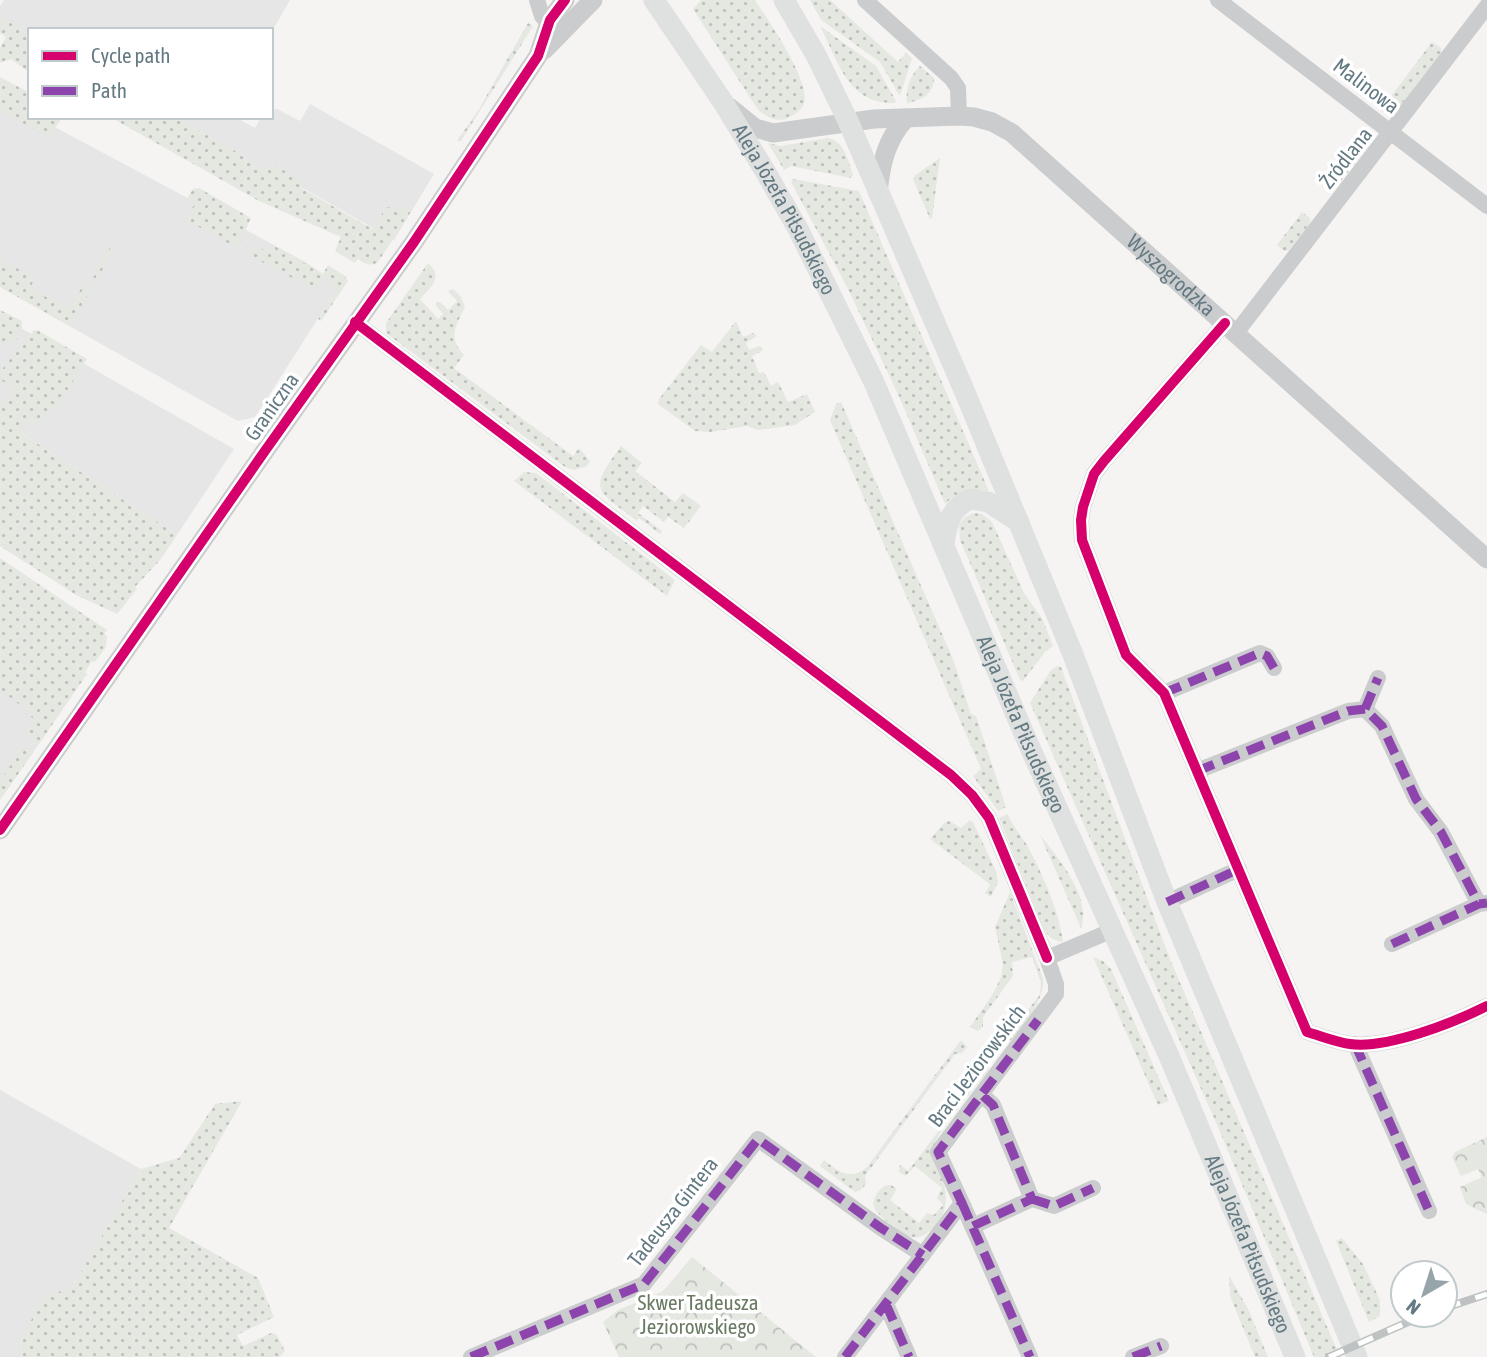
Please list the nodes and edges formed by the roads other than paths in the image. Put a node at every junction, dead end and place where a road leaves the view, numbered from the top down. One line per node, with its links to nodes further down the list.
1 (537, 0): 9 (street)
2 (565, 0): 9 (street)
3 (593, 0): 9 (street)
4 (784, 0): 13 (main road)
5 (866, 0): 11 (street)
6 (1218, 0): 14 (street, Malinowa)
7 (660, 4): 10 (main road, Wyszogrodzka)
8 (1487, 6): 14 (street, Źródlana)
9 (554, 28): 17 (street, Graniczna)
10 (723, 102): 13 (street, Wyszogrodzka); 20 (main road, Aleja Józefa Piłsudskiego)
11 (959, 116): 12 (street, Wyszogrodzka); 18 (street, Wyszogrodzka)
12 (906, 118): 13 (street, Wyszogrodzka); 15 (street)
13 (848, 121): 15 (main road)
14 (1392, 132): 16 (street, Malinowa); 18 (street, Źródlana)
15 (878, 192): 19 (main road)
16 (1487, 206)
17 (355, 322): 27 (street, Graniczna); 33 (street)
18 (1230, 328): 21 (street, Wyszogrodzka); 24 (street, Źródlana)
19 (1018, 522): 20 (main road); 29 (main road)
20 (944, 546): 31 (main road, Aleja Józefa Piłsudskiego)
21 (1487, 559)
22 (1274, 668): 24 (street)
23 (1378, 678): 25 (street)
24 (1164, 693): 26 (street)
25 (1365, 709): 26 (street); 30 (street)
26 (1197, 771): 28 (street)
27 (0, 830)
28 (1239, 869): 29 (street); 35 (street)
29 (1167, 902): 51 (main road)
30 (1483, 903): 32 (street)
31 (1113, 930): 33 (street); 50 (main road, Aleja Józefa Piłsudskiego)
32 (1392, 944)
33 (1047, 958): 36 (street, Braci Jeziorowskich)
34 (1487, 1006): 35 (street)
35 (1355, 1044): 40 (street)
36 (982, 1095): 38 (street); 39 (street, Braci Jeziorowskich)
37 (1093, 1188): 38 (street)
38 (1032, 1199): 41 (street)
39 (962, 1203): 41 (street); 42 (street)
40 (1429, 1211)
41 (973, 1226): 48 (street)
42 (923, 1255): 43 (street); 45 (street, Tadeusza Gintera)
43 (886, 1304): 46 (street); 47 (street)
44 (1161, 1346): 49 (street)
45 (471, 1357)
46 (845, 1357)
47 (909, 1357)
48 (1030, 1357)
49 (1133, 1357)
50 (1295, 1357)
51 (1357, 1357)

